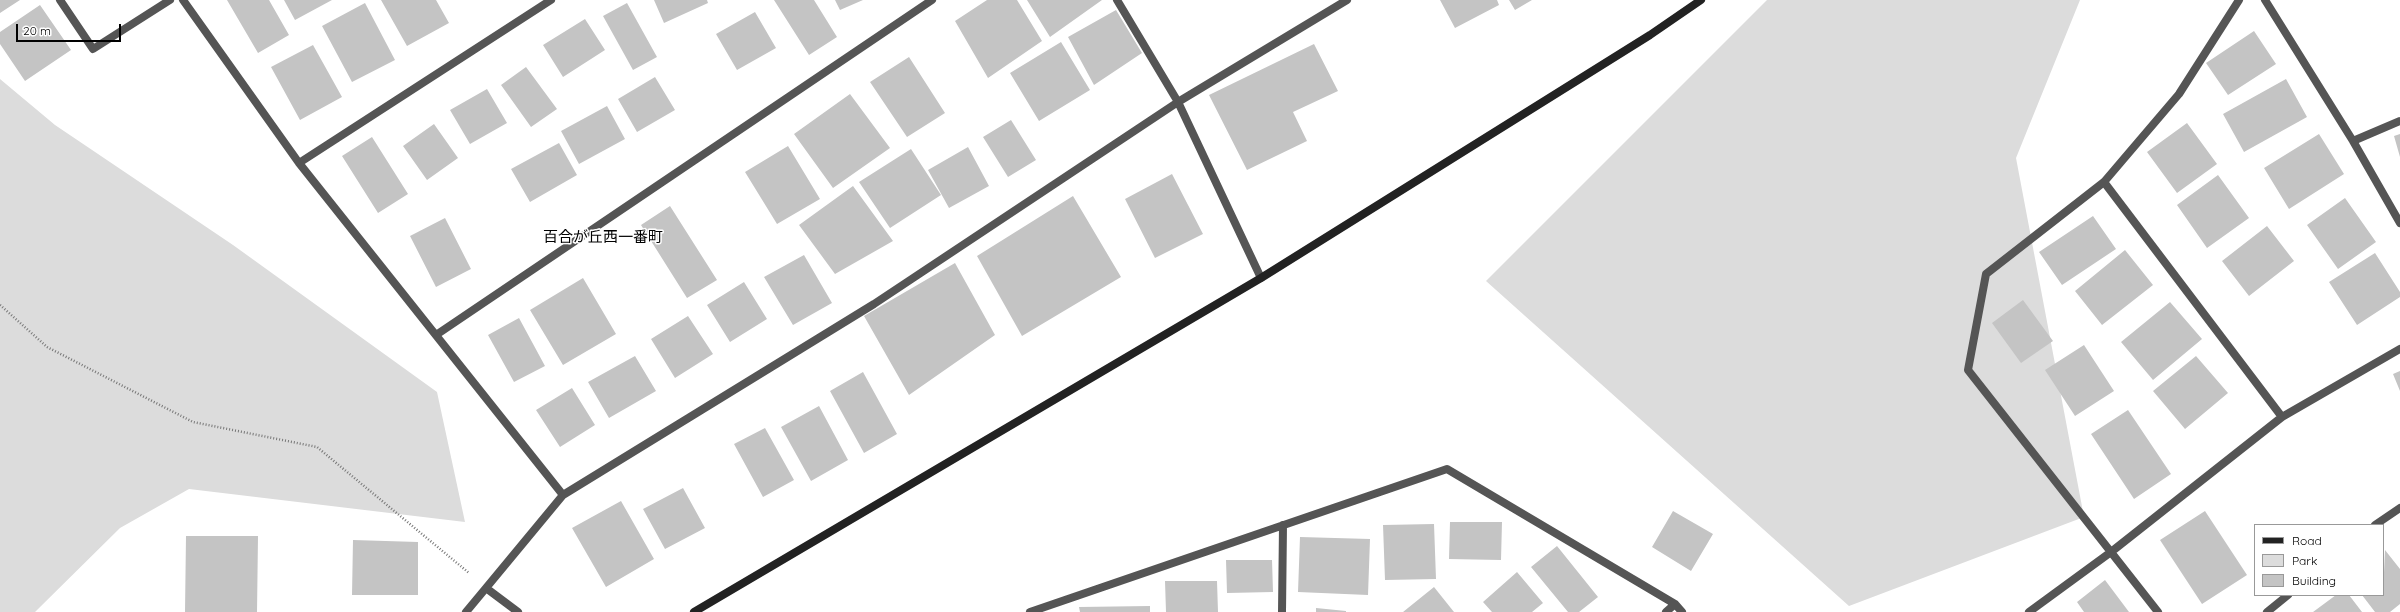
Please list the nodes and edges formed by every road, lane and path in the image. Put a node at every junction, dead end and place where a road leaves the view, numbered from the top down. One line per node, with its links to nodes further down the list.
1 (60, 0): 2 (street)
2 (170, 0)
3 (183, 0): 14 (street)
4 (551, 0): 14 (street)
5 (932, 0): 19 (street)
6 (1117, 0): 11 (street)
7 (1347, 0): 11 (street)
8 (1700, 0): 17 (street)
9 (2239, 0): 15 (street)
10 (2264, 0): 13 (street)
11 (1178, 102): 17 (street); 22 (street)
12 (2400, 121): 13 (street)
13 (2353, 141): 16 (street)
14 (299, 163): 19 (street)
15 (2104, 182): 21 (street); 26 (street)
16 (2400, 223)
17 (1261, 278): 33 (street)
18 (0, 304): 27 (path)
19 (436, 335): 22 (street)
20 (2400, 349): 21 (street)
21 (2282, 417): 26 (street)
22 (563, 495): 27 (street)
23 (2400, 508): 24 (street)
24 (2376, 524)
25 (1283, 525): 29 (street); 30 (street); 35 (street)
26 (2111, 552): 38 (street); 39 (street)
27 (486, 588): 31 (street); 32 (street)
28 (2287, 596): 40 (street)
29 (1675, 604): 36 (street); 37 (street)
30 (1044, 610): 34 (street)
31 (466, 612)
32 (518, 612)
33 (694, 612)
34 (1030, 612)
35 (1282, 612)
36 (1666, 612)
37 (1682, 612)
38 (2029, 612)
39 (2158, 612)
40 (2266, 612)

